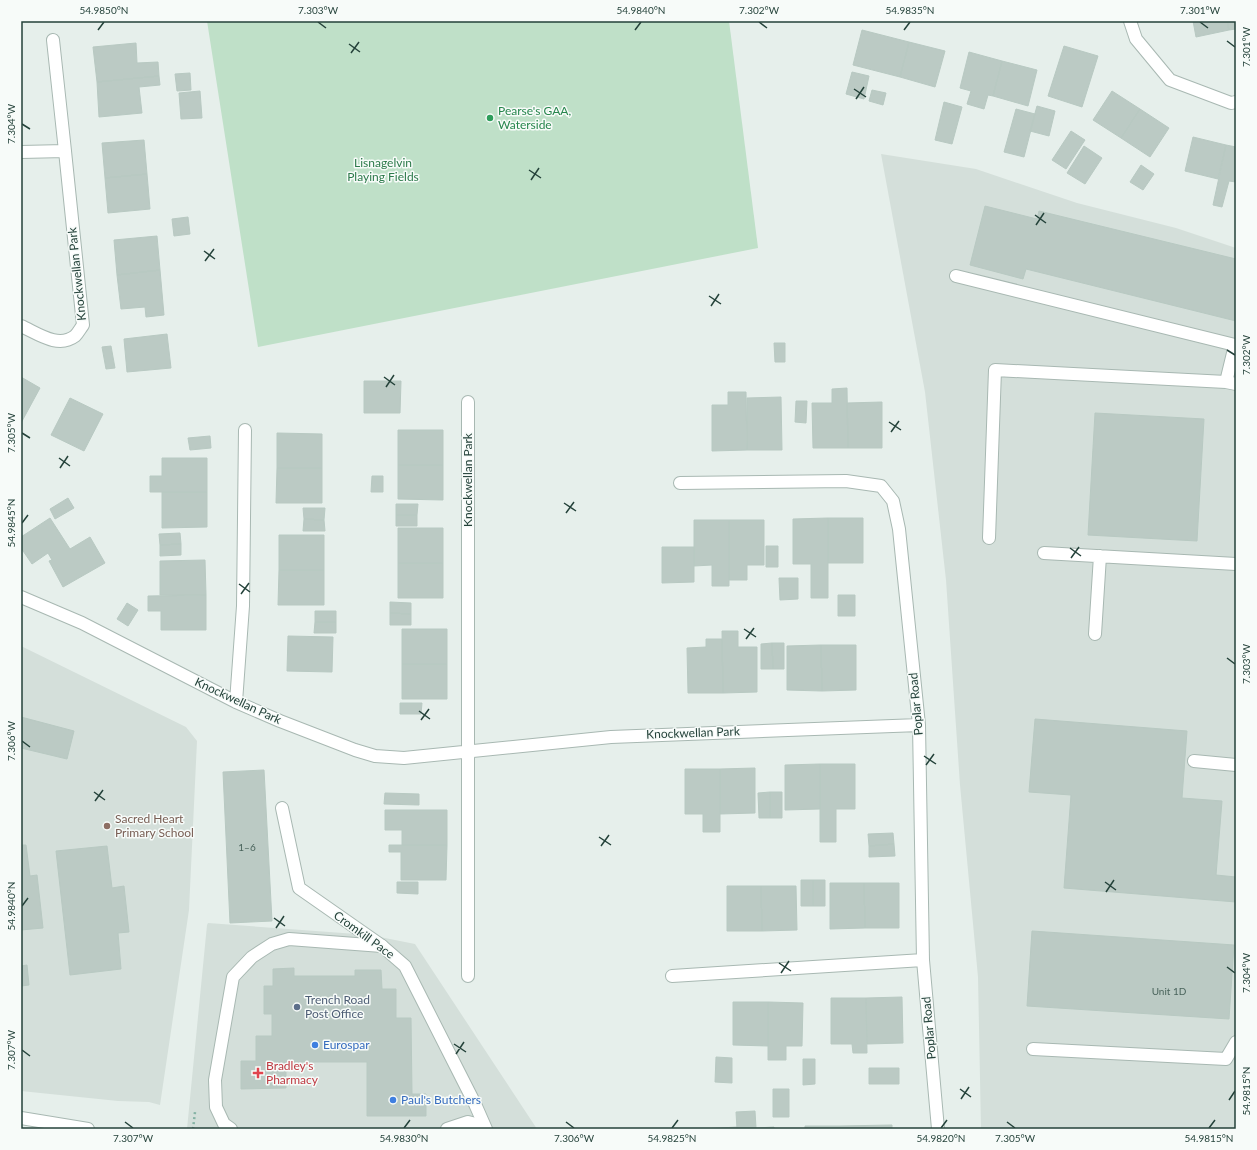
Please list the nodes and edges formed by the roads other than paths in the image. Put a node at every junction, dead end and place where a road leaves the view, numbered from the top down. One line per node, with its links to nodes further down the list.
1 (1130, 21): 3 (street)
2 (53, 40): 4 (street, Knockwellan Park)
3 (1236, 102)
4 (65, 151): 5 (street); 7 (street, Knockwellan Park)
5 (21, 152)
6 (956, 276): 8 (street)
7 (21, 326)
8 (1231, 383): 12 (street)
9 (468, 402): 20 (street, Knockwellan Park)
10 (245, 430): 18 (street)
11 (680, 483): 19 (street, Poplar Road)
12 (989, 538)
13 (1044, 553): 14 (street)
14 (1100, 556): 15 (street); 17 (street)
15 (1236, 564)
16 (21, 596): 18 (street, Knockwellan Park)
17 (1095, 634)
18 (236, 702): 20 (street, Knockwellan Park)
19 (919, 725): 20 (street, Knockwellan Park); 25 (street, Poplar Road)
20 (468, 751): 26 (street, Knockwellan Park)
21 (1194, 760): 22 (street)
22 (1236, 765)
23 (282, 808): 24 (street, Cromkill Pace)
24 (382, 946): 31 (street, Cromkill Pace); 33 (street)
25 (923, 960): 27 (street); 35 (street, Poplar Road)
26 (468, 976)
27 (672, 976)
28 (1236, 1042): 29 (street)
29 (1033, 1049)
30 (21, 1118): 32 (street)
31 (485, 1127): 34 (street)
32 (88, 1129)
33 (231, 1129)
34 (447, 1129)
35 (938, 1129)

